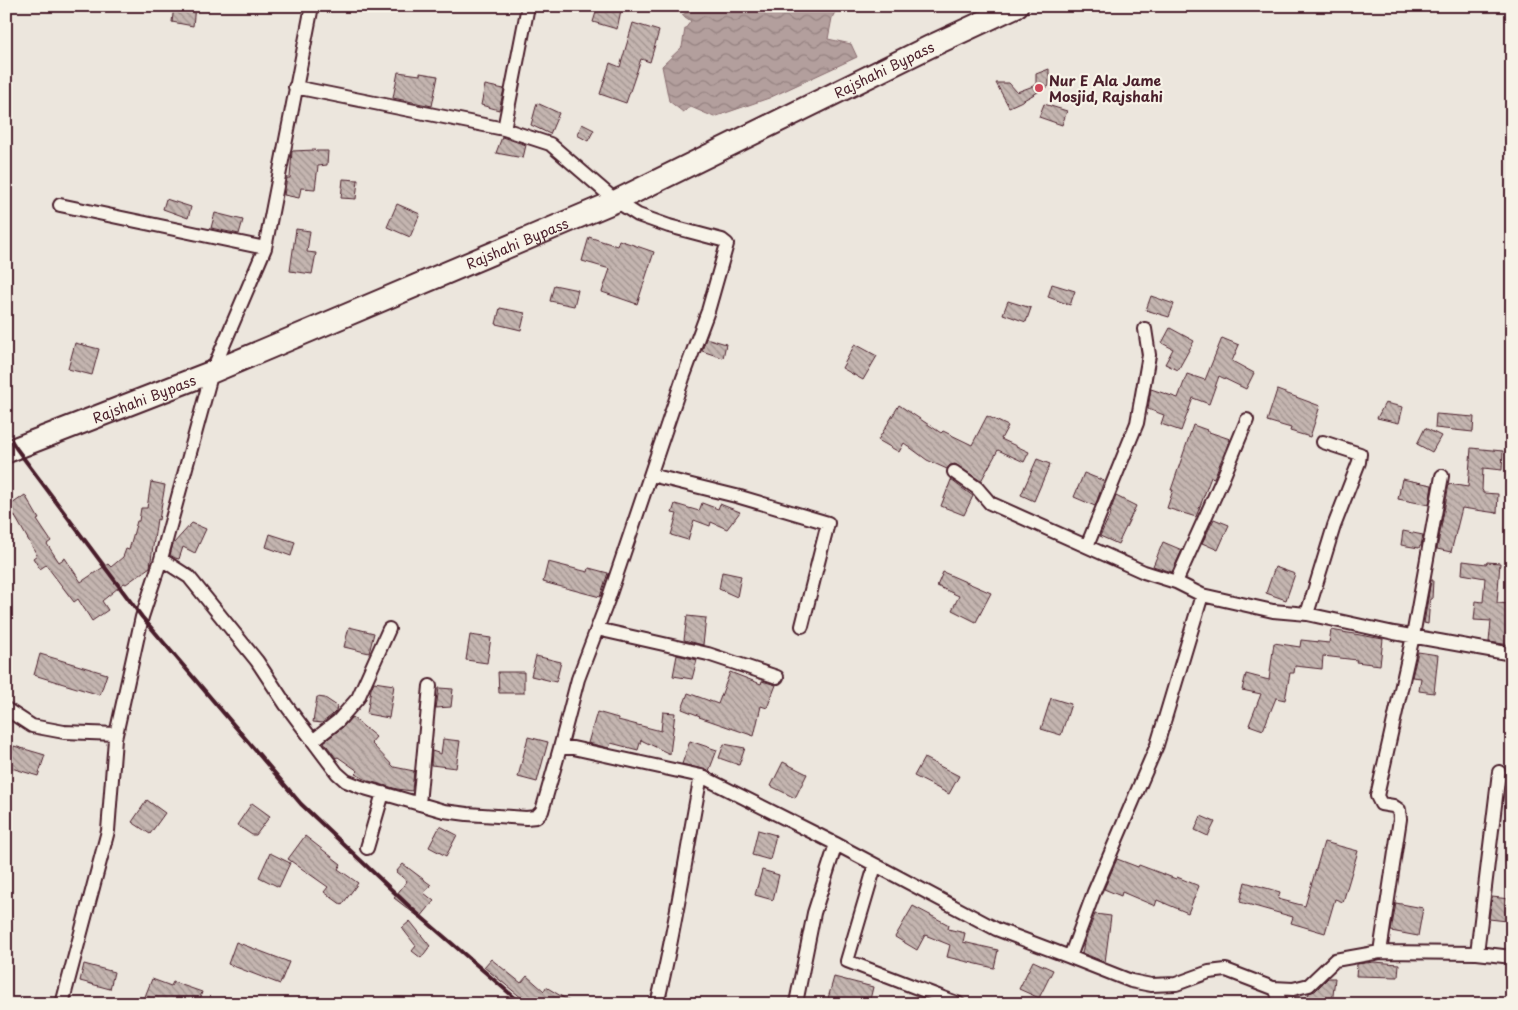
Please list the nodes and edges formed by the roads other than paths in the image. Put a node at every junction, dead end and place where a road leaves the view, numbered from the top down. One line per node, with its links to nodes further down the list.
1 (312, 6): 4 (street)
2 (528, 6): 5 (street)
3 (1017, 6): 6 (highway, Rajshahi Bypass)
4 (295, 87): 5 (street); 8 (street)
5 (504, 128): 6 (street)
6 (616, 201): 10 (highway, Rajshahi Bypass); 15 (street)
7 (60, 205): 8 (street)
8 (265, 248): 10 (street)
9 (1145, 329): 17 (street)
10 (212, 372): 13 (highway, Rajshahi Bypass); 18 (street)
11 (1247, 420): 19 (street)
12 (1323, 442): 21 (street)
13 (6, 452)
14 (954, 472): 17 (street)
15 (651, 475): 22 (street); 24 (street)
16 (1442, 476): 25 (street)
17 (1087, 546): 19 (street)
18 (161, 558): 30 (street); 31 (street)
19 (1176, 582): 20 (street)
20 (1202, 595): 21 (street); 42 (street)
21 (1307, 614): 25 (street)
22 (802, 626)
23 (389, 629): 31 (street)
24 (597, 629): 27 (street); 32 (street)
25 (1413, 636): 26 (street); 40 (street)
26 (1512, 654)
27 (777, 677)
28 (430, 686): 36 (street)
29 (6, 709): 30 (street)
30 (116, 734): 46 (street)
31 (314, 740): 35 (street)
32 (560, 748): 34 (street); 36 (street)
33 (1499, 772): 41 (street)
34 (701, 776): 37 (street); 47 (street)
35 (383, 793): 36 (street); 38 (street)
36 (419, 804)
37 (836, 844): 39 (street); 45 (street)
38 (367, 848)
39 (875, 866): 42 (street); 48 (street)
40 (1380, 952): 41 (street); 44 (street)
41 (1477, 953): 43 (street)
42 (1070, 957): 44 (street)
43 (1512, 957)
44 (1275, 988): 49 (street)
45 (798, 998)
46 (62, 1004)
47 (657, 1004)
48 (959, 1004)
49 (1281, 1004)

